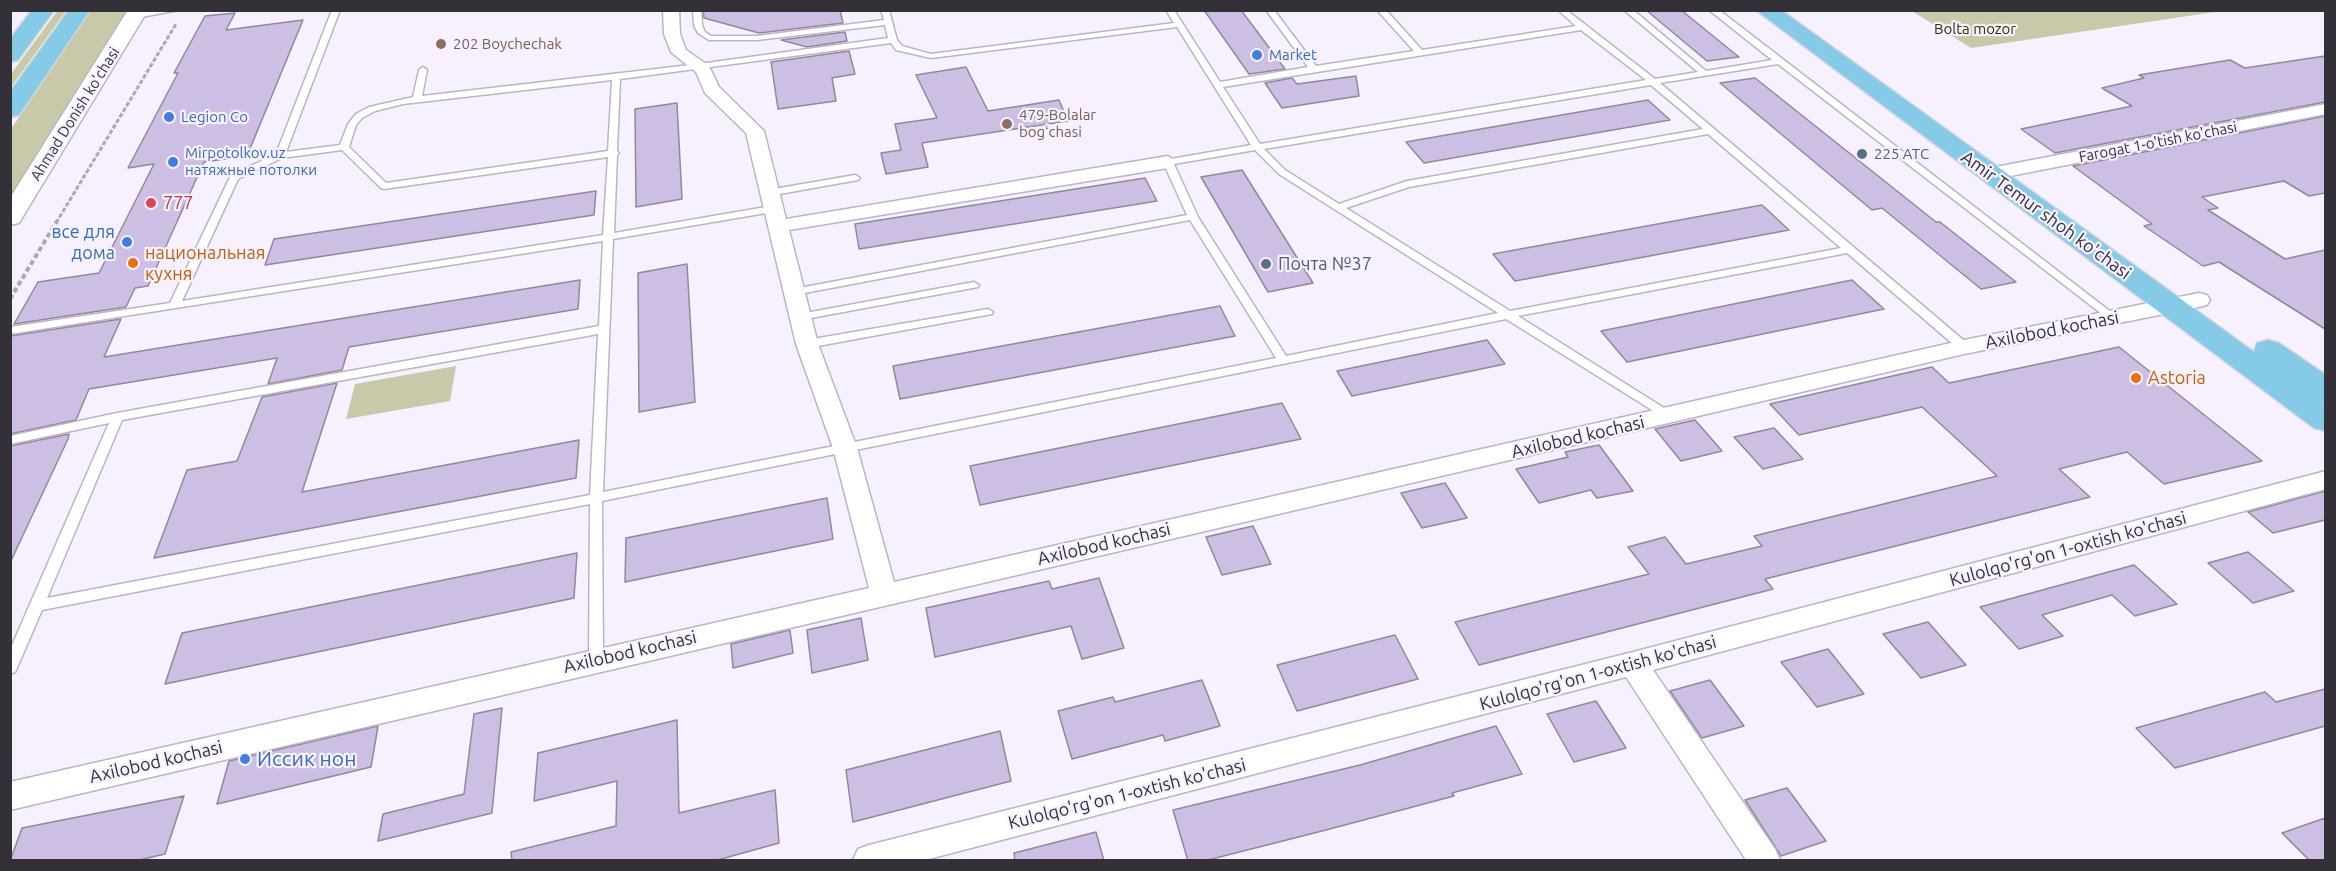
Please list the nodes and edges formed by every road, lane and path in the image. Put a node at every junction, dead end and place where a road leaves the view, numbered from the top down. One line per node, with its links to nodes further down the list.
1 (44, 10): 24 (main road)
2 (80, 10): 34 (main road)
3 (175, 10): 17 (lane)
4 (336, 10): 40 (lane)
5 (671, 10): 26 (street)
6 (697, 10): 19 (lane)
7 (885, 10): 19 (lane)
8 (1170, 10): 20 (lane)
9 (1270, 10): 27 (lane)
10 (1381, 10): 23 (lane)
11 (1568, 10): 16 (lane)
12 (1628, 10): 29 (lane)
13 (1713, 10): 25 (lane)
14 (1766, 10): 42 (main road, Amir Temur shoh ko'chasi)
15 (1792, 10): 42 (main road, Amir Temur shoh ko'chasi)
16 (1563, 11): 21 (lane)
17 (137, 13): 47 (street, Ahmad Donish ko'chasi)
18 (178, 20): 52 (path)
19 (888, 22): 22 (lane)
20 (1178, 25): 22 (lane); 32 (lane)
21 (1582, 27): 23 (lane); 31 (lane)
22 (892, 40): 26 (lane)
23 (1420, 52): 27 (lane)
24 (10, 55)
25 (1779, 61): 29 (lane); 58 (lane)
26 (699, 67): 30 (lane); 45 (street)
27 (1314, 69): 32 (lane)
28 (423, 70): 33 (lane)
29 (1704, 73): 31 (lane)
30 (616, 76): 33 (lane); 39 (lane)
31 (1652, 81): 36 (lane); 38 (lane)
32 (1217, 85): 38 (lane)
33 (417, 100): 37 (lane)
34 (10, 110)
35 (2322, 113): 42 (street, Farogat 1-o'tish ko'chasi)
36 (1709, 130): 44 (lane); 49 (lane)
37 (344, 147): 39 (lane); 40 (lane)
38 (1257, 147): 41 (lane); 44 (lane)
39 (614, 153): 48 (lane)
40 (280, 156): 54 (lane)
41 (1168, 162): 45 (street); 46 (lane)
42 (2003, 172): 53 (main road, Amir Temur shoh ko'chasi)
43 (855, 178): 45 (lane)
44 (1340, 207): 56 (lane)
45 (772, 209): 48 (lane); 51 (street)
46 (1193, 217): 51 (lane); 63 (lane)
47 (10, 218)
48 (610, 237): 54 (lane); 59 (lane)
49 (1850, 249): 56 (lane); 62 (lane)
50 (974, 285): 57 (lane)
51 (794, 292): 57 (street)
52 (10, 299)
53 (2184, 303): 58 (street, Axilobod kochasi); 64 (main road, Amir Temur shoh ko'chasi); 67 (main road, Amir Temur shoh ko'chasi)
54 (174, 306): 60 (lane)
55 (988, 312): 61 (lane)
56 (1507, 315): 63 (lane); 65 (lane)
57 (800, 317): 61 (street)
58 (2115, 319): 62 (street, Axilobod kochasi)
59 (604, 328): 66 (lane); 71 (lane)
60 (10, 331)
61 (807, 344): 69 (street)
62 (1964, 347): 65 (street, Axilobod kochasi)
63 (1283, 360): 69 (lane)
64 (2325, 391)
65 (1668, 416): 72 (street, Axilobod kochasi)
66 (117, 417): 68 (lane); 73 (lane)
67 (2325, 420)
68 (10, 440)
69 (845, 448): 71 (lane); 72 (street)
70 (2325, 480): 75 (street, Kulolqo'rg'on 1-oxtish ko'chasi)
71 (596, 498): 73 (lane); 74 (lane)
72 (884, 594): 74 (street, Axilobod kochasi)
73 (38, 605): 76 (lane)
74 (596, 660): 77 (street, Axilobod kochasi)
75 (1633, 664): 78 (street, Kulolqo'rg'on 1-oxtish ko'chasi); 79 (street)
76 (10, 668)
77 (10, 796)
78 (869, 861)
79 (1764, 861)

